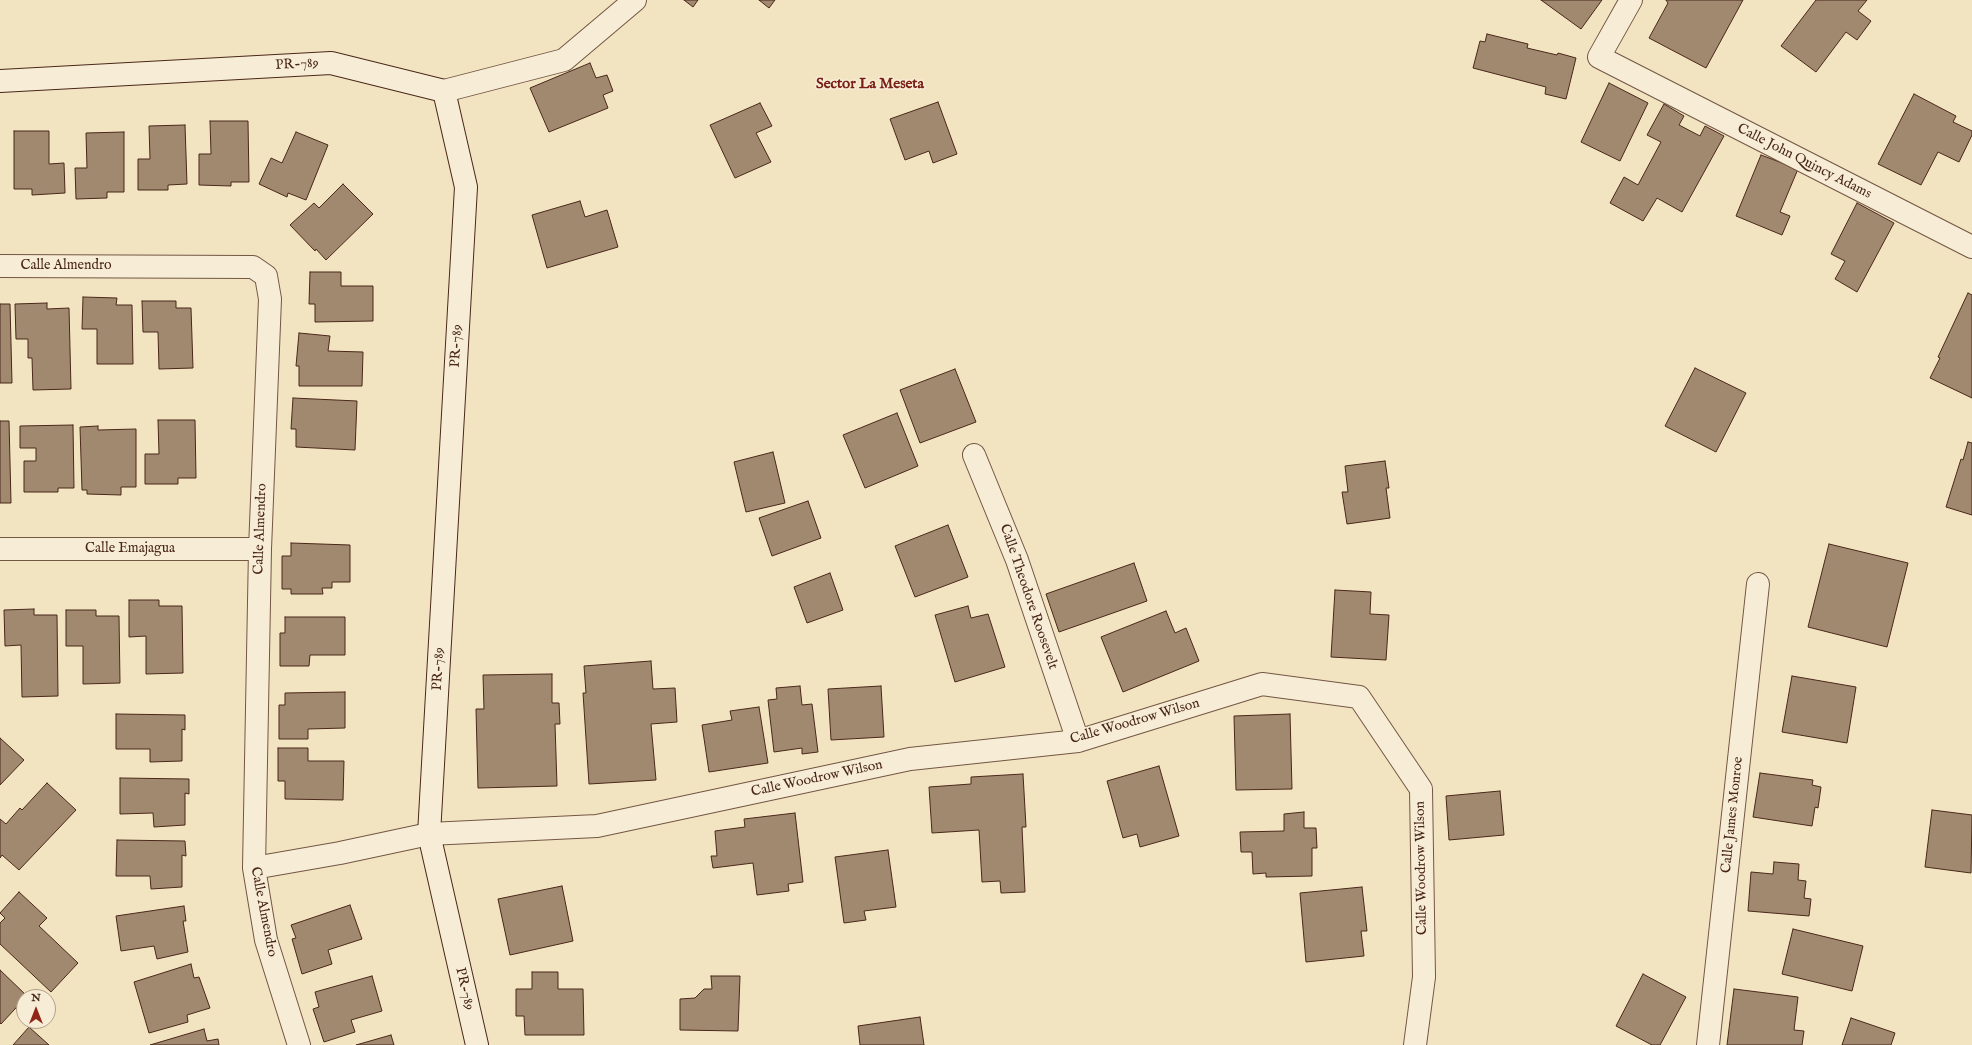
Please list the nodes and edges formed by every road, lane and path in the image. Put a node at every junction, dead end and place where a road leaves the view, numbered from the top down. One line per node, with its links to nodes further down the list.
1 (635, 0): 4 (street)
2 (1631, 0): 5 (street, Calle John Quincy Adams)
3 (0, 81): 4 (street, PR-789 / PR-789)
4 (444, 91): 12 (street, PR-789 / PR-789)
5 (1972, 247)
6 (0, 266): 9 (street, Calle Almendro)
7 (974, 455): 11 (street, Calle Theodore Roosevelt)
8 (0, 549): 9 (street, Calle Emajagua)
9 (260, 549): 13 (street, Calle Almendro)
10 (1758, 584): 17 (street, Calle James Monroe)
11 (1078, 741): 12 (street, Calle Woodrow Wilson); 16 (street, Calle Woodrow Wilson)
12 (429, 834): 13 (street, Calle Woodrow Wilson); 15 (street, PR-789 / PR-789)
13 (254, 868): 14 (street, Calle Almendro)
14 (299, 1045)
15 (477, 1045)
16 (1415, 1045)
17 (1708, 1045)

